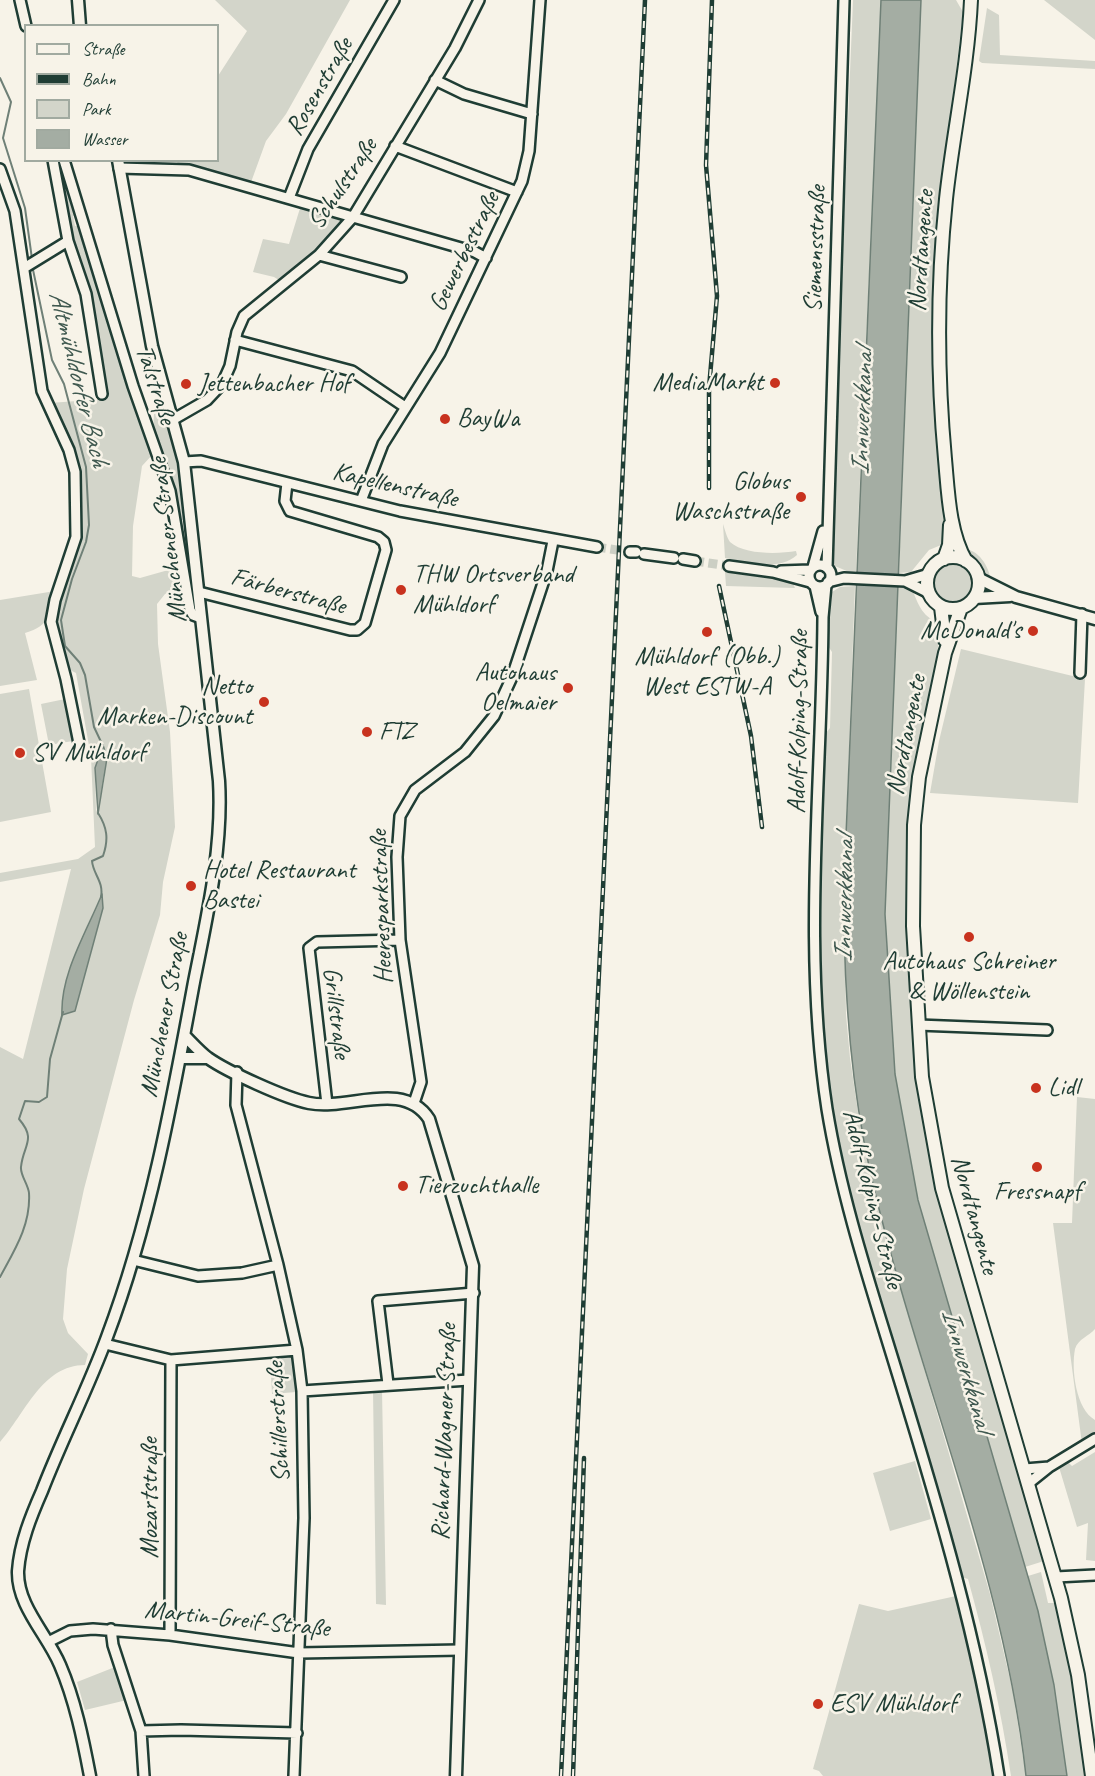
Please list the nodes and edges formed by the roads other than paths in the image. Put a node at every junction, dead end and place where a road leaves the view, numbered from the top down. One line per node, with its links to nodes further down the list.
1 (20, 0): 8 (street)
2 (78, 0): 9 (street)
3 (394, 0): 18 (street, Rosenstraße)
4 (479, 0): 10 (street, Schulstraße)
5 (540, 0): 11 (street, Gewerbestraße)
6 (844, 0): 31 (street, Siemensstraße)
7 (971, 0): 33 (main road, Nordtangente)
8 (26, 24)
9 (81, 24)
10 (435, 80): 11 (street); 12 (street, Schulstraße)
11 (532, 114): 17 (street, Gewerbestraße)
12 (395, 146): 17 (street); 19 (street, Schulstraße)
13 (53, 162): 20 (street)
14 (65, 162): 58 (street, Talstraße)
15 (118, 164): 18 (street); 28 (street, Münchener Straße)
16 (0, 169): 23 (street)
17 (517, 192): 22 (street, Gewerbestraße)
18 (289, 198): 19 (street)
19 (353, 217): 21 (street, Schulstraße); 22 (street)
20 (68, 241): 23 (street); 26 (street)
21 (319, 255): 24 (street); 25 (street, Schulstraße)
22 (486, 258): 27 (street, Gewerbestraße)
23 (25, 267): 62 (street)
24 (401, 277)
25 (235, 340): 27 (street); 28 (street, Schulstraße)
26 (102, 394)
27 (405, 407): 32 (street, Gewerbestraße)
28 (174, 419): 29 (street, Münchener Straße)
29 (184, 462): 30 (street, Kapellenstraße); 50 (street, Münchener Straße)
30 (287, 483): 32 (street, Kapellenstraße); 50 (street, Färberstraße)
31 (828, 499): 41 (street, Siemensstraße); 42 (street, Siemensstraße)
32 (361, 501): 34 (street, Kapellenstraße)
33 (950, 505): 37 (main road, Nordtangente); 39 (main road, Nordtangente)
34 (554, 541): 35 (street, Kapellenstraße); 63 (street, Heeresparkstraße)
35 (597, 547)
36 (637, 553): 38 (street)
37 (944, 559): 39 (main road); 44 (main road)
38 (695, 561)
39 (966, 561): 46 (main road, Nordtangente)
40 (729, 566): 43 (street)
41 (811, 568): 42 (street); 43 (street); 48 (street, Adolf-Kolping-Straße)
42 (829, 569): 45 (street); 49 (street, Adolf-Kolping-Straße)
43 (773, 572): 48 (street)
44 (929, 574): 47 (street); 51 (main road)
45 (844, 578): 47 (street); 49 (street)
46 (978, 578): 52 (street); 53 (main road)
47 (905, 581): 51 (street)
48 (812, 584): 49 (street); 57 (street, Adolf-Kolping-Straße)
49 (827, 584): 57 (street, Adolf-Kolping-Straße)
50 (199, 592): 58 (street, Münchener Straße)
51 (929, 593): 54 (main road)
52 (1016, 597): 53 (street); 56 (street)
53 (974, 598): 55 (main road, Nordtangente)
54 (941, 607): 55 (main road); 60 (main road, Nordtangente)
55 (962, 608): 60 (main road, Nordtangente)
56 (1082, 614): 59 (street); 61 (street)
57 (823, 617): 98 (street, Adolf-Kolping-Straße)
58 (201, 618): 66 (street, Münchener Straße)
59 (1095, 619)
60 (945, 653): 64 (main road, Nordtangente)
61 (1080, 673)
62 (79, 743)
63 (400, 940): 70 (street, Heeresparkstraße); 71 (street, Grillstraße)
64 (918, 1025): 65 (street); 83 (main road, Nordtangente)
65 (1047, 1030)
66 (185, 1036): 67 (street, Münchener Straße); 68 (street)
67 (181, 1058): 68 (street); 72 (street, Münchener Straße)
68 (208, 1058): 69 (street)
69 (237, 1072): 71 (street); 73 (street, Schillerstraße)
70 (414, 1103): 71 (street); 74 (street, Richard-Wagner-Straße)
71 (327, 1104)
72 (133, 1260): 73 (street); 75 (street, Münchener Straße)
73 (278, 1265): 76 (street, Schillerstraße)
74 (474, 1293): 78 (street, Richard-Wagner-Straße); 79 (street)
75 (105, 1344): 77 (street); 89 (street, Münchener Straße)
76 (297, 1350): 77 (street); 80 (street, Schillerstraße)
77 (171, 1360): 88 (street, Mozartstraße)
78 (469, 1380): 79 (street); 90 (street, Richard-Wagner-Straße)
79 (387, 1384): 80 (street)
80 (302, 1391): 91 (street, Schillerstraße)
81 (1095, 1439): 82 (street)
82 (1049, 1467): 83 (street); 84 (street)
83 (1025, 1469): 84 (main road, Nordtangente)
84 (1029, 1483): 86 (main road, Nordtangente)
85 (1095, 1575): 86 (street)
86 (1056, 1577): 99 (main road, Nordtangente)
87 (111, 1629): 88 (street, Martin-Greif-Straße); 89 (street, Martin-Greif-Straße); 92 (street)
88 (170, 1635): 91 (street, Martin-Greif-Straße)
89 (48, 1642): 94 (street, Münchener Straße)
90 (460, 1650): 91 (street, Martin-Greif-Straße); 97 (street, Richard-Wagner-Straße)
91 (299, 1653): 93 (street, Schillerstraße)
92 (141, 1731): 93 (street); 95 (street)
93 (297, 1733): 96 (street, Schillerstraße)
94 (90, 1776)
95 (144, 1776)
96 (294, 1776)
97 (456, 1776)
98 (999, 1776)
99 (1092, 1776)

